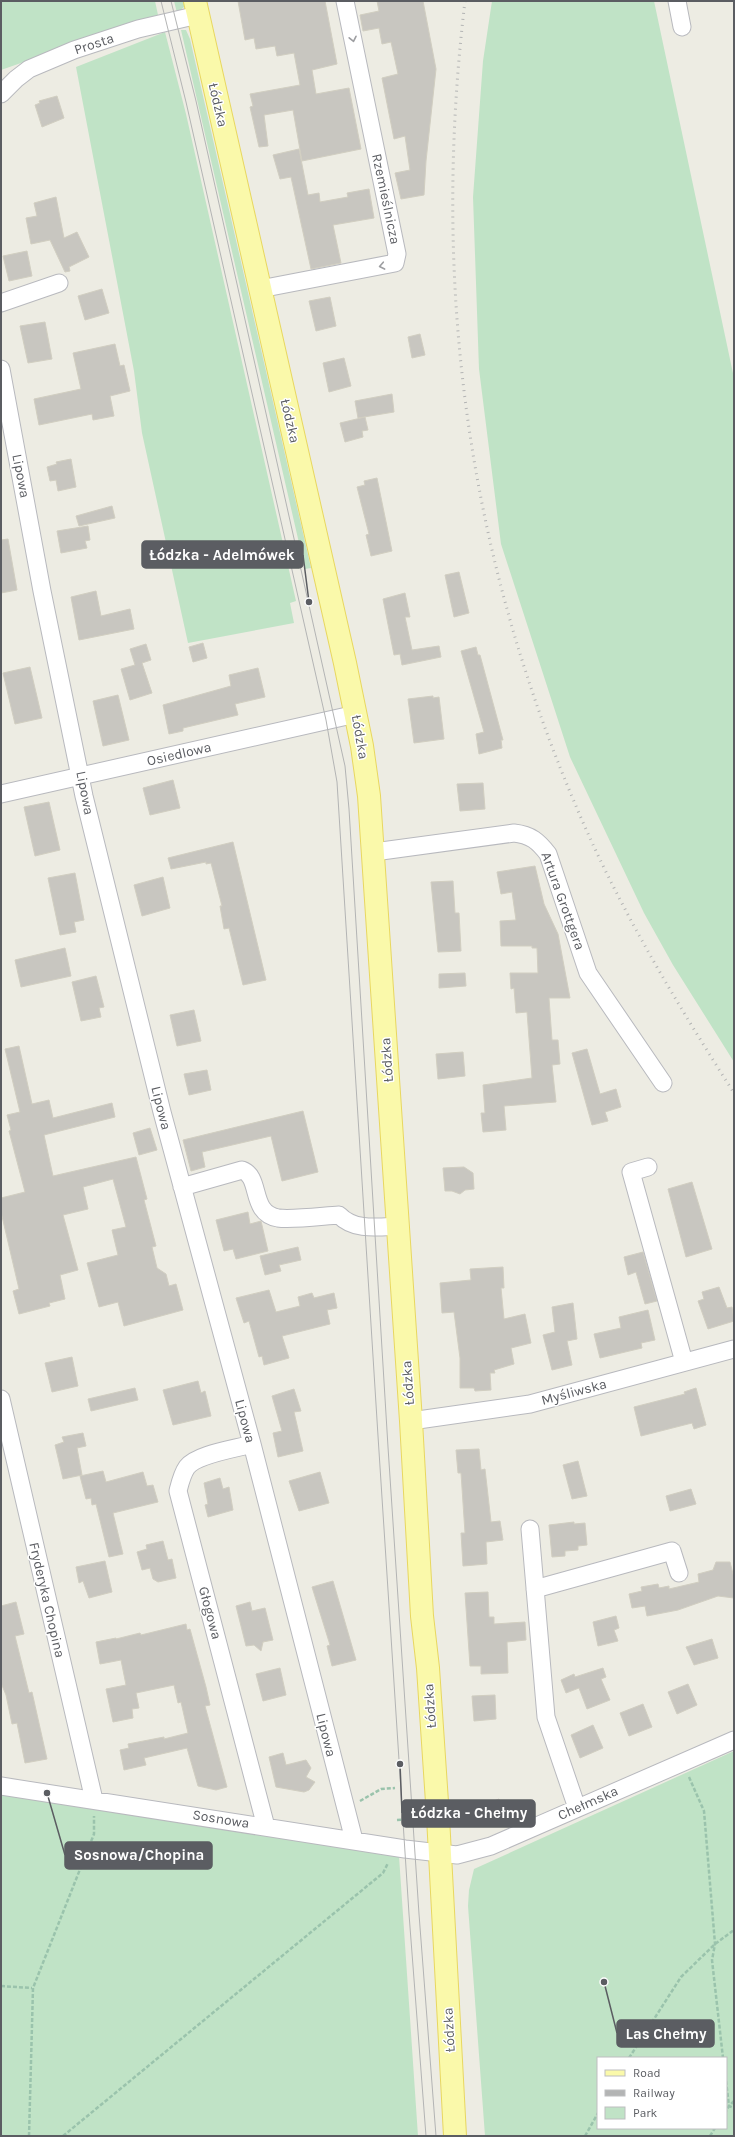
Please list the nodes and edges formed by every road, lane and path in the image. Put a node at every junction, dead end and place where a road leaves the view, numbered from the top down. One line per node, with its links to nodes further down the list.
1 (345, 1): 7 (street, Rzemieślnicza, one-way to 7)
2 (677, 1): 4 (street)
3 (196, 8): 5 (street, Prosta); 7 (main road, Łódzka)
4 (682, 27)
5 (1, 94)
6 (59, 283): 8 (street)
7 (260, 289): 10 (main road, Łódzka)
8 (1, 304)
9 (1, 369): 11 (street, Lipowa)
10 (356, 714): 11 (street, Osiedlowa); 13 (main road, Łódzka)
11 (82, 776): 12 (street, Osiedlowa); 16 (street, Lipowa)
12 (1, 794)
13 (374, 852): 14 (street, Artura Grottgera); 17 (main road, Łódzka)
14 (663, 1083)
15 (648, 1167): 19 (street)
16 (182, 1187): 17 (street); 22 (street, Lipowa)
17 (398, 1226): 21 (main road, Łódzka)
18 (734, 1349): 19 (street, Myśliwska)
19 (684, 1362): 21 (street, Myśliwska)
20 (1, 1399): 30 (street, Fryderyka Chopina)
21 (411, 1421): 37 (main road, Łódzka)
22 (252, 1444): 32 (street, Lipowa); 35 (street, Głogowa)
23 (530, 1529): 25 (street)
24 (679, 1573): 25 (street)
25 (535, 1589): 31 (street)
26 (734, 1740): 27 (street, Chełmska)
27 (682, 1763): 31 (street, Chełmska); 40 (path)
28 (1, 1786): 30 (street, Sosnowa)
29 (395, 1788): 32 (path)
30 (94, 1800): 35 (street, Sosnowa); 42 (path)
31 (577, 1808): 37 (street, Chełmska)
32 (345, 1809): 36 (street, Lipowa)
33 (424, 1818): 34 (path)
34 (397, 1820)
35 (266, 1826): 36 (street, Sosnowa)
36 (354, 1840): 37 (street, Sosnowa)
37 (440, 1853): 53 (main road, Łódzka)
38 (390, 1860): 52 (path)
39 (734, 1930): 40 (path)
40 (715, 1944): 43 (path); 44 (path)
41 (1, 1986): 42 (path)
42 (33, 1988): 51 (path)
43 (630, 2057)
44 (723, 2057)
45 (727, 2089): 47 (path)
46 (734, 2101): 47 (path)
47 (729, 2106): 48 (path); 49 (path)
48 (734, 2108)
49 (727, 2109)
50 (597, 2115): 54 (path)
51 (29, 2136)
52 (64, 2136)
53 (455, 2136)
54 (585, 2136)

